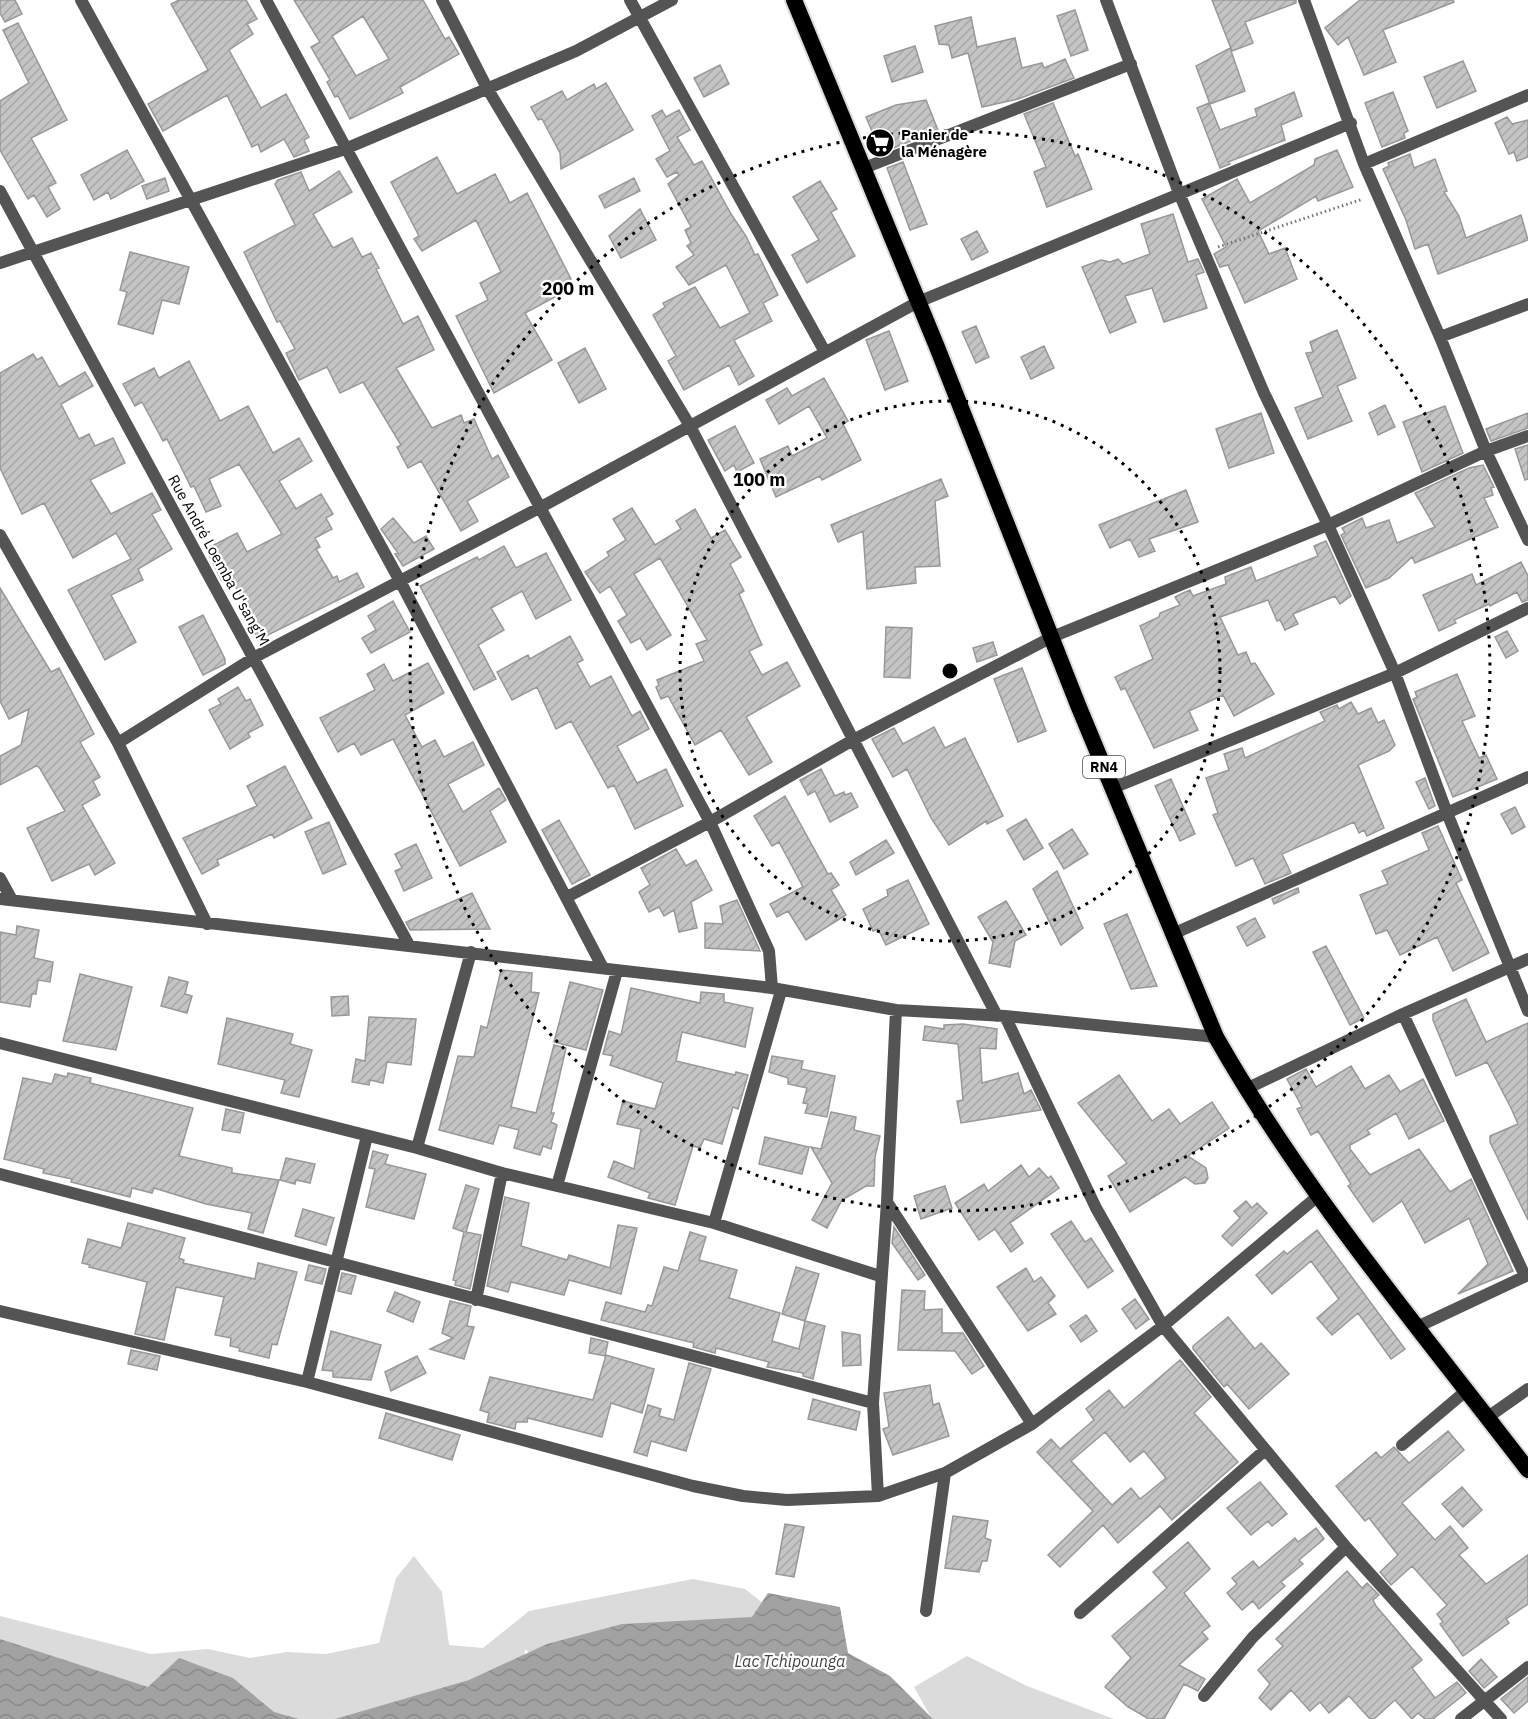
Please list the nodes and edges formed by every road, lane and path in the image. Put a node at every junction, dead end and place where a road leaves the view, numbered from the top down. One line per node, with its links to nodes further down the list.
1 (81, 0): 20 (street)
2 (266, 0): 14 (street)
3 (442, 0): 11 (street)
4 (630, 0): 9 (street)
5 (672, 0): 9 (street)
6 (794, 0): 16 (highway, RN4)
7 (1106, 0): 10 (street)
8 (1304, 0): 13 (street)
9 (640, 17): 11 (street); 27 (street)
10 (1131, 64): 16 (street); 18 (street)
11 (487, 88): 14 (street); 28 (street)
12 (1528, 95): 15 (street)
13 (1351, 123): 15 (street); 18 (street)
14 (345, 149): 20 (street); 31 (street)
15 (1365, 164): 19 (street)
16 (864, 168): 24 (highway, RN4)
17 (0, 191): 22 (street, Rue André Loemba U'sang'M)
18 (1179, 193): 21 (street); 24 (street)
19 (1379, 194): 21 (path); 26 (street)
20 (190, 201): 22 (street); 35 (street)
21 (1204, 251): 32 (street)
22 (33, 252): 23 (street); 38 (street, Rue André Loemba U'sang'M)
23 (0, 263)
24 (918, 302): 27 (street); 37 (highway, RN4)
25 (1528, 304): 26 (street)
26 (1440, 337): 30 (street)
27 (825, 352): 28 (street)
28 (690, 426): 31 (street); 40 (street)
29 (1528, 436): 30 (street)
30 (1486, 451): 32 (street); 34 (street)
31 (541, 507): 35 (street); 45 (street)
32 (1328, 525): 37 (street); 39 (street)
33 (0, 535): 41 (street)
34 (1528, 540)
35 (400, 581): 38 (street); 47 (street)
36 (1528, 608): 39 (street)
37 (1052, 637): 40 (street); 43 (highway, RN4)
38 (255, 657): 41 (street); 51 (street, Rue André Loemba U'sang'M)
39 (1395, 673): 43 (street); 44 (street)
40 (853, 740): 45 (street); 61 (street)
41 (118, 743): 49 (street)
42 (1528, 777): 44 (street)
43 (1113, 788): 50 (highway, RN4)
44 (1447, 813): 50 (street); 55 (street)
45 (710, 822): 47 (street); 57 (street)
46 (0, 878): 48 (street)
47 (567, 897): 54 (street)
48 (6, 899): 49 (street)
49 (207, 924): 51 (street)
50 (1175, 933): 62 (highway, RN4)
51 (409, 945): 52 (street)
52 (471, 952): 54 (street); 66 (street)
53 (1528, 959): 55 (street)
54 (603, 968): 56 (street)
55 (1508, 968): 59 (street); 60 (street)
56 (617, 970): 57 (street); 69 (street)
57 (776, 989): 58 (street); 72 (street)
58 (896, 1010): 61 (street); 71 (street)
59 (1528, 1011)
60 (1403, 1014): 64 (street); 75 (street)
61 (1001, 1016): 62 (street); 78 (street)
62 (1216, 1037): 64 (highway, RN4)
63 (0, 1043): 65 (street)
64 (1246, 1089): 70 (highway, RN4)
65 (367, 1136): 66 (street); 73 (street)
66 (417, 1148): 67 (street)
67 (502, 1173): 69 (street); 76 (street)
68 (0, 1174): 73 (street)
69 (557, 1186): 72 (street)
70 (1318, 1196): 78 (street); 79 (highway, RN4)
71 (887, 1202): 74 (street); 85 (street)
72 (714, 1223): 74 (street)
73 (339, 1263): 76 (street); 80 (street)
74 (880, 1275): 83 (street)
75 (1527, 1276): 79 (street)
76 (476, 1300): 83 (street)
77 (0, 1311): 80 (street)
78 (1163, 1326): 85 (street); 87 (street)
79 (1417, 1327): 82 (highway, RN4)
80 (307, 1382): 90 (street)
81 (1528, 1389): 84 (street)
82 (1467, 1390): 84 (highway, RN4); 86 (street)
83 (873, 1403): 90 (street)
84 (1488, 1418): 88 (highway, RN4)
85 (1032, 1424): 89 (street)
86 (1401, 1445)
87 (1264, 1451): 91 (street); 93 (street)
88 (1528, 1470)
89 (945, 1473): 90 (street); 92 (street)
90 (878, 1496)
91 (1346, 1547): 95 (street); 96 (street)
92 (926, 1611)
93 (1080, 1613)
94 (1528, 1667): 96 (street)
95 (1204, 1696)
96 (1484, 1700): 97 (street); 98 (street)
97 (1461, 1719)
98 (1501, 1719)

